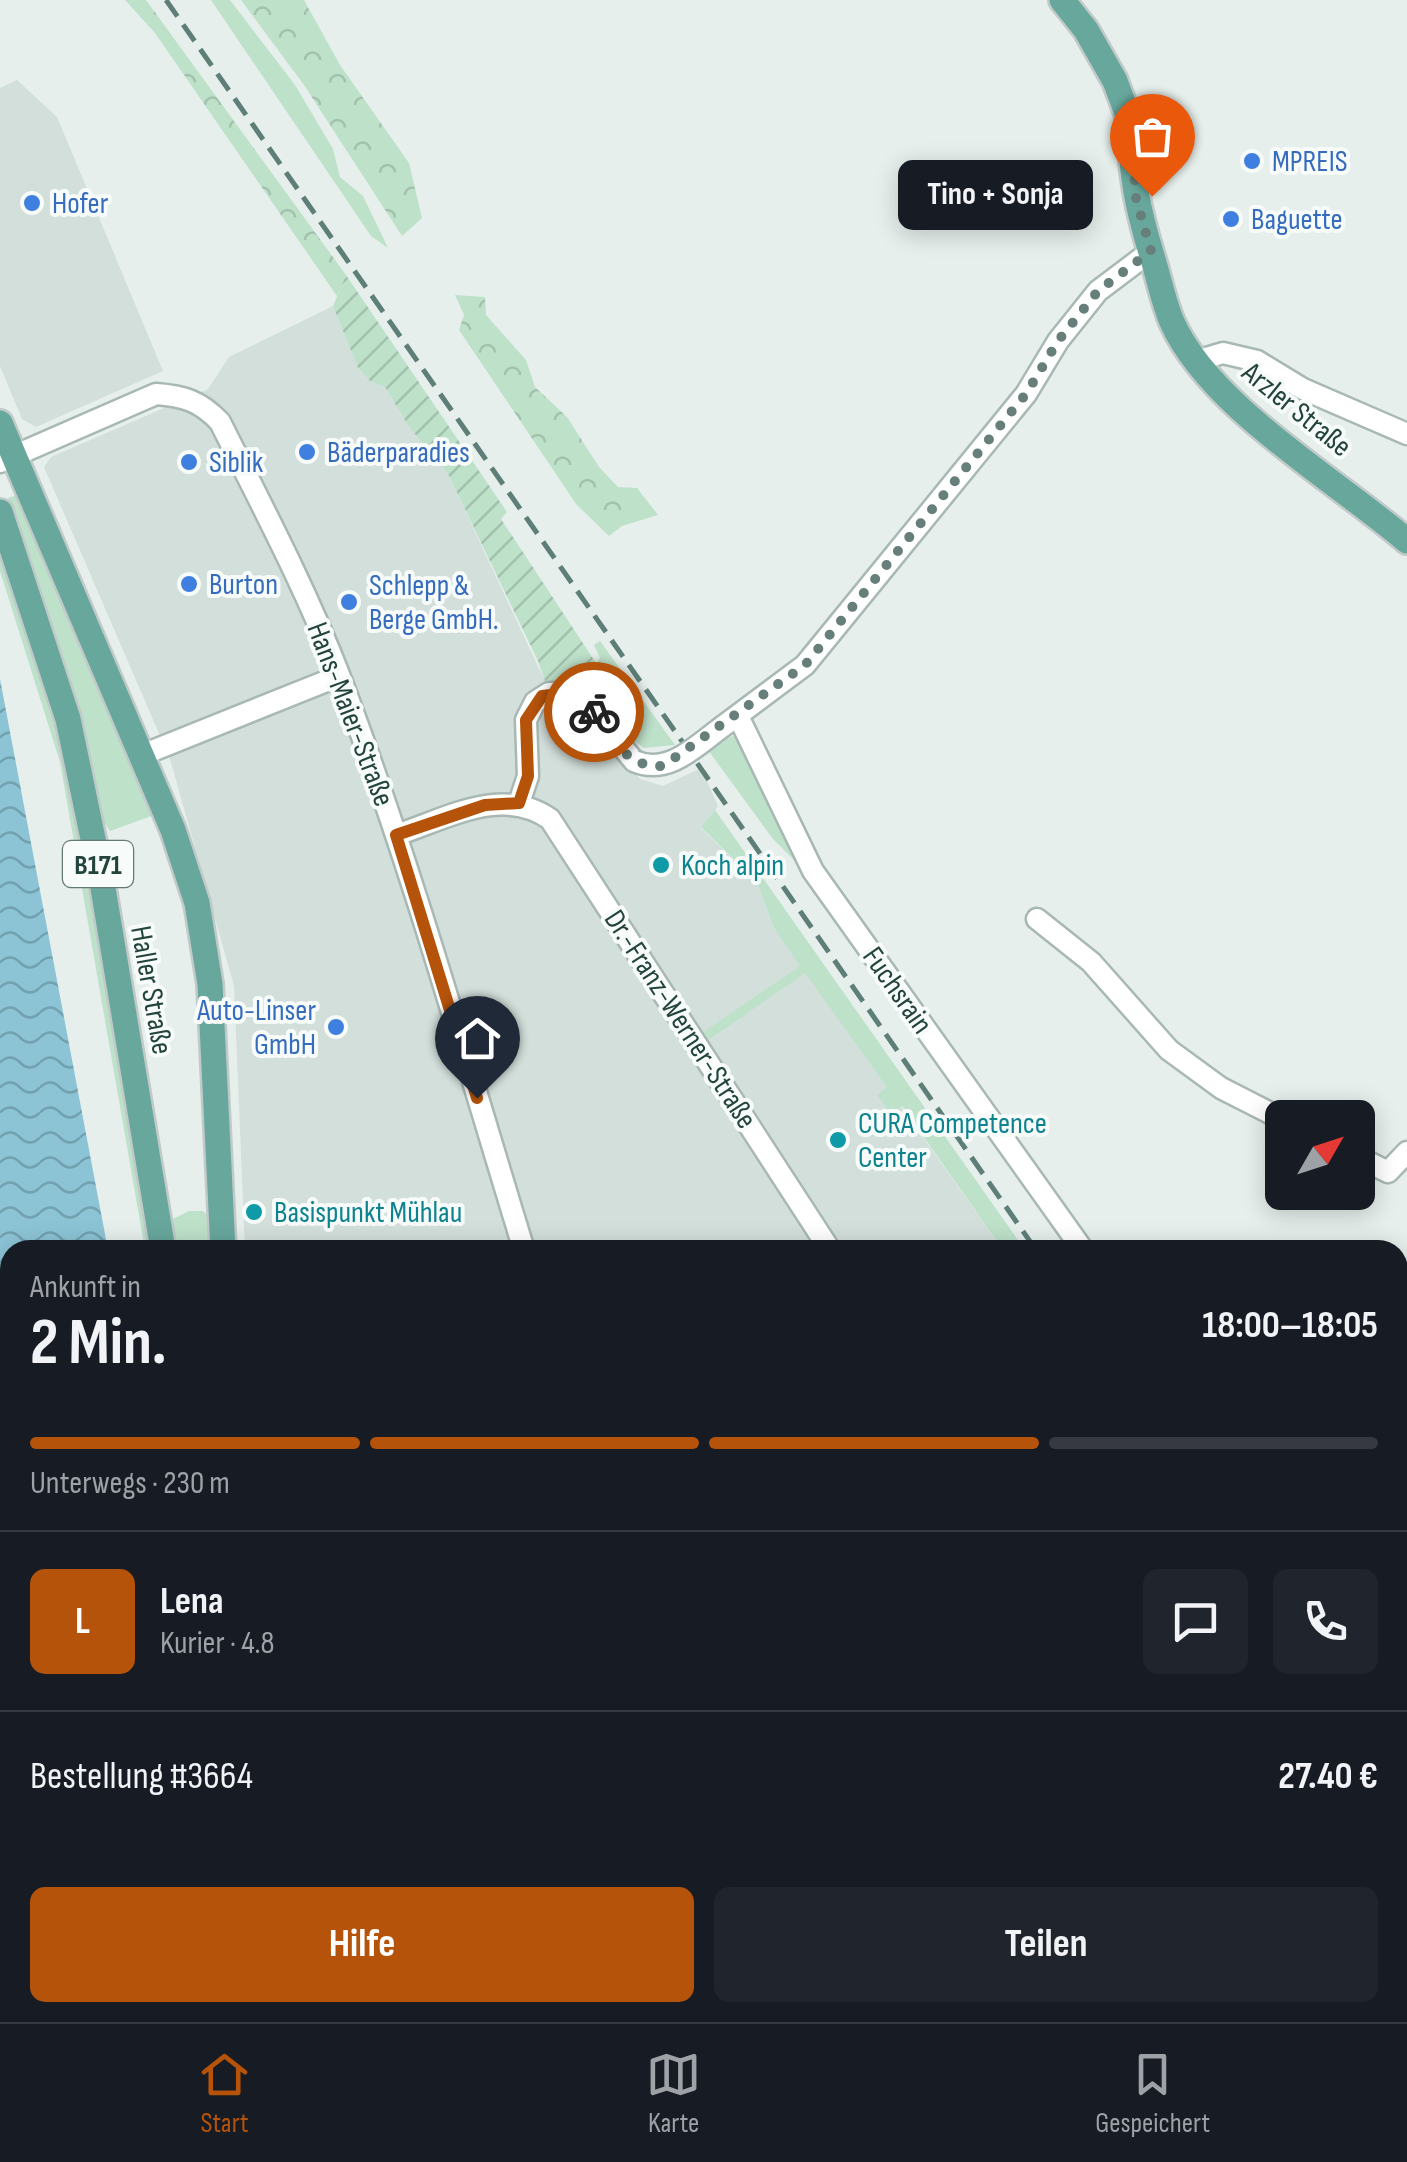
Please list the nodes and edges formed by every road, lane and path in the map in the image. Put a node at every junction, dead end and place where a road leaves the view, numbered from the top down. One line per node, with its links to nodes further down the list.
1 (1062, 0): 2 (main road, Arzler Straße)
2 (1151, 251): 3 (main road, Arzler Straße); 10 (street)
3 (1196, 361): 5 (street); 8 (main road, Arzler Straße)
4 (0, 423): 6 (main road, Haller Straße / B171)
5 (1407, 434)
6 (7, 459): 9 (street, Hans-Maier-Straße); 11 (main road, Haller Straße / B171)
7 (0, 512): 18 (main road, Haller Straße / B171)
8 (1407, 541)
9 (339, 676): 11 (street); 13 (street, Hans-Maier-Straße)
10 (730, 722): 12 (street, bridge); 22 (street, Fuchsrain)
11 (142, 755): 19 (main road, Haller Straße / B171)
12 (519, 803): 13 (street); 21 (street, Dr.-Franz-Werner-Straße)
13 (396, 835): 20 (street, Hans-Maier-Straße)
14 (1037, 919): 15 (street)
15 (1265, 1110)
16 (1407, 1152): 17 (street)
17 (1375, 1166)
18 (166, 1227)
19 (221, 1240)
20 (521, 1240)
21 (824, 1240)
22 (1075, 1240)

